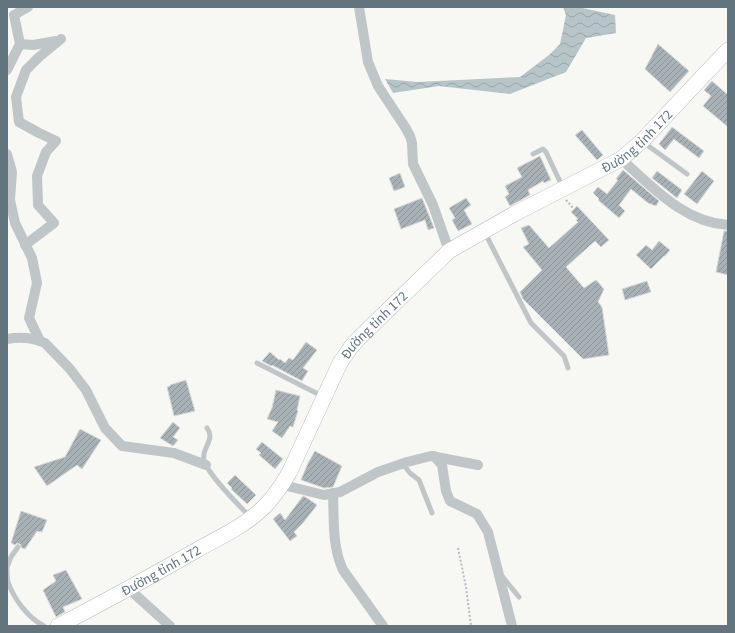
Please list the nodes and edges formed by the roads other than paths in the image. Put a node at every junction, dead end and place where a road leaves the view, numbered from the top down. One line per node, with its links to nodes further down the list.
1 (28, 7): 3 (street)
2 (359, 7): 15 (street)
3 (20, 44): 5 (street); 14 (street)
4 (728, 50): 6 (main road, Đường tỉnh 172)
5 (7, 70)
6 (642, 141): 9 (main road, Đường tỉnh 172); 10 (lane)
7 (7, 154): 14 (street)
8 (533, 154): 11 (lane)
9 (621, 159): 11 (main road, Đường tỉnh 172); 12 (street)
10 (687, 174)
11 (563, 189): 13 (main road, Đường tỉnh 172)
12 (728, 225)
13 (484, 230): 15 (main road, Đường tỉnh 172); 19 (lane)
14 (25, 245): 17 (street)
15 (449, 251): 20 (main road, Đường tỉnh 172)
16 (7, 339): 17 (street)
17 (40, 341): 24 (street)
18 (257, 363): 20 (lane)
19 (568, 368)
20 (324, 398): 26 (main road, Đường tỉnh 172)
21 (207, 428): 24 (lane)
22 (434, 456): 23 (street); 25 (street); 32 (street)
23 (402, 463): 27 (street); 28 (lane)
24 (206, 465): 29 (lane)
25 (478, 465)
26 (283, 485): 27 (street); 29 (main road, Đường tỉnh 172)
27 (333, 493): 38 (street)
28 (432, 513)
29 (251, 518): 33 (main road, Đường tỉnh 172)
30 (18, 546): 31 (lane)
31 (7, 568): 35 (lane)
32 (499, 572): 34 (lane); 39 (street)
33 (129, 589): 36 (main road, Đường tỉnh 172); 37 (street)
34 (519, 597)
35 (44, 626)
36 (58, 626)
37 (170, 626)
38 (383, 626)
39 (512, 626)

